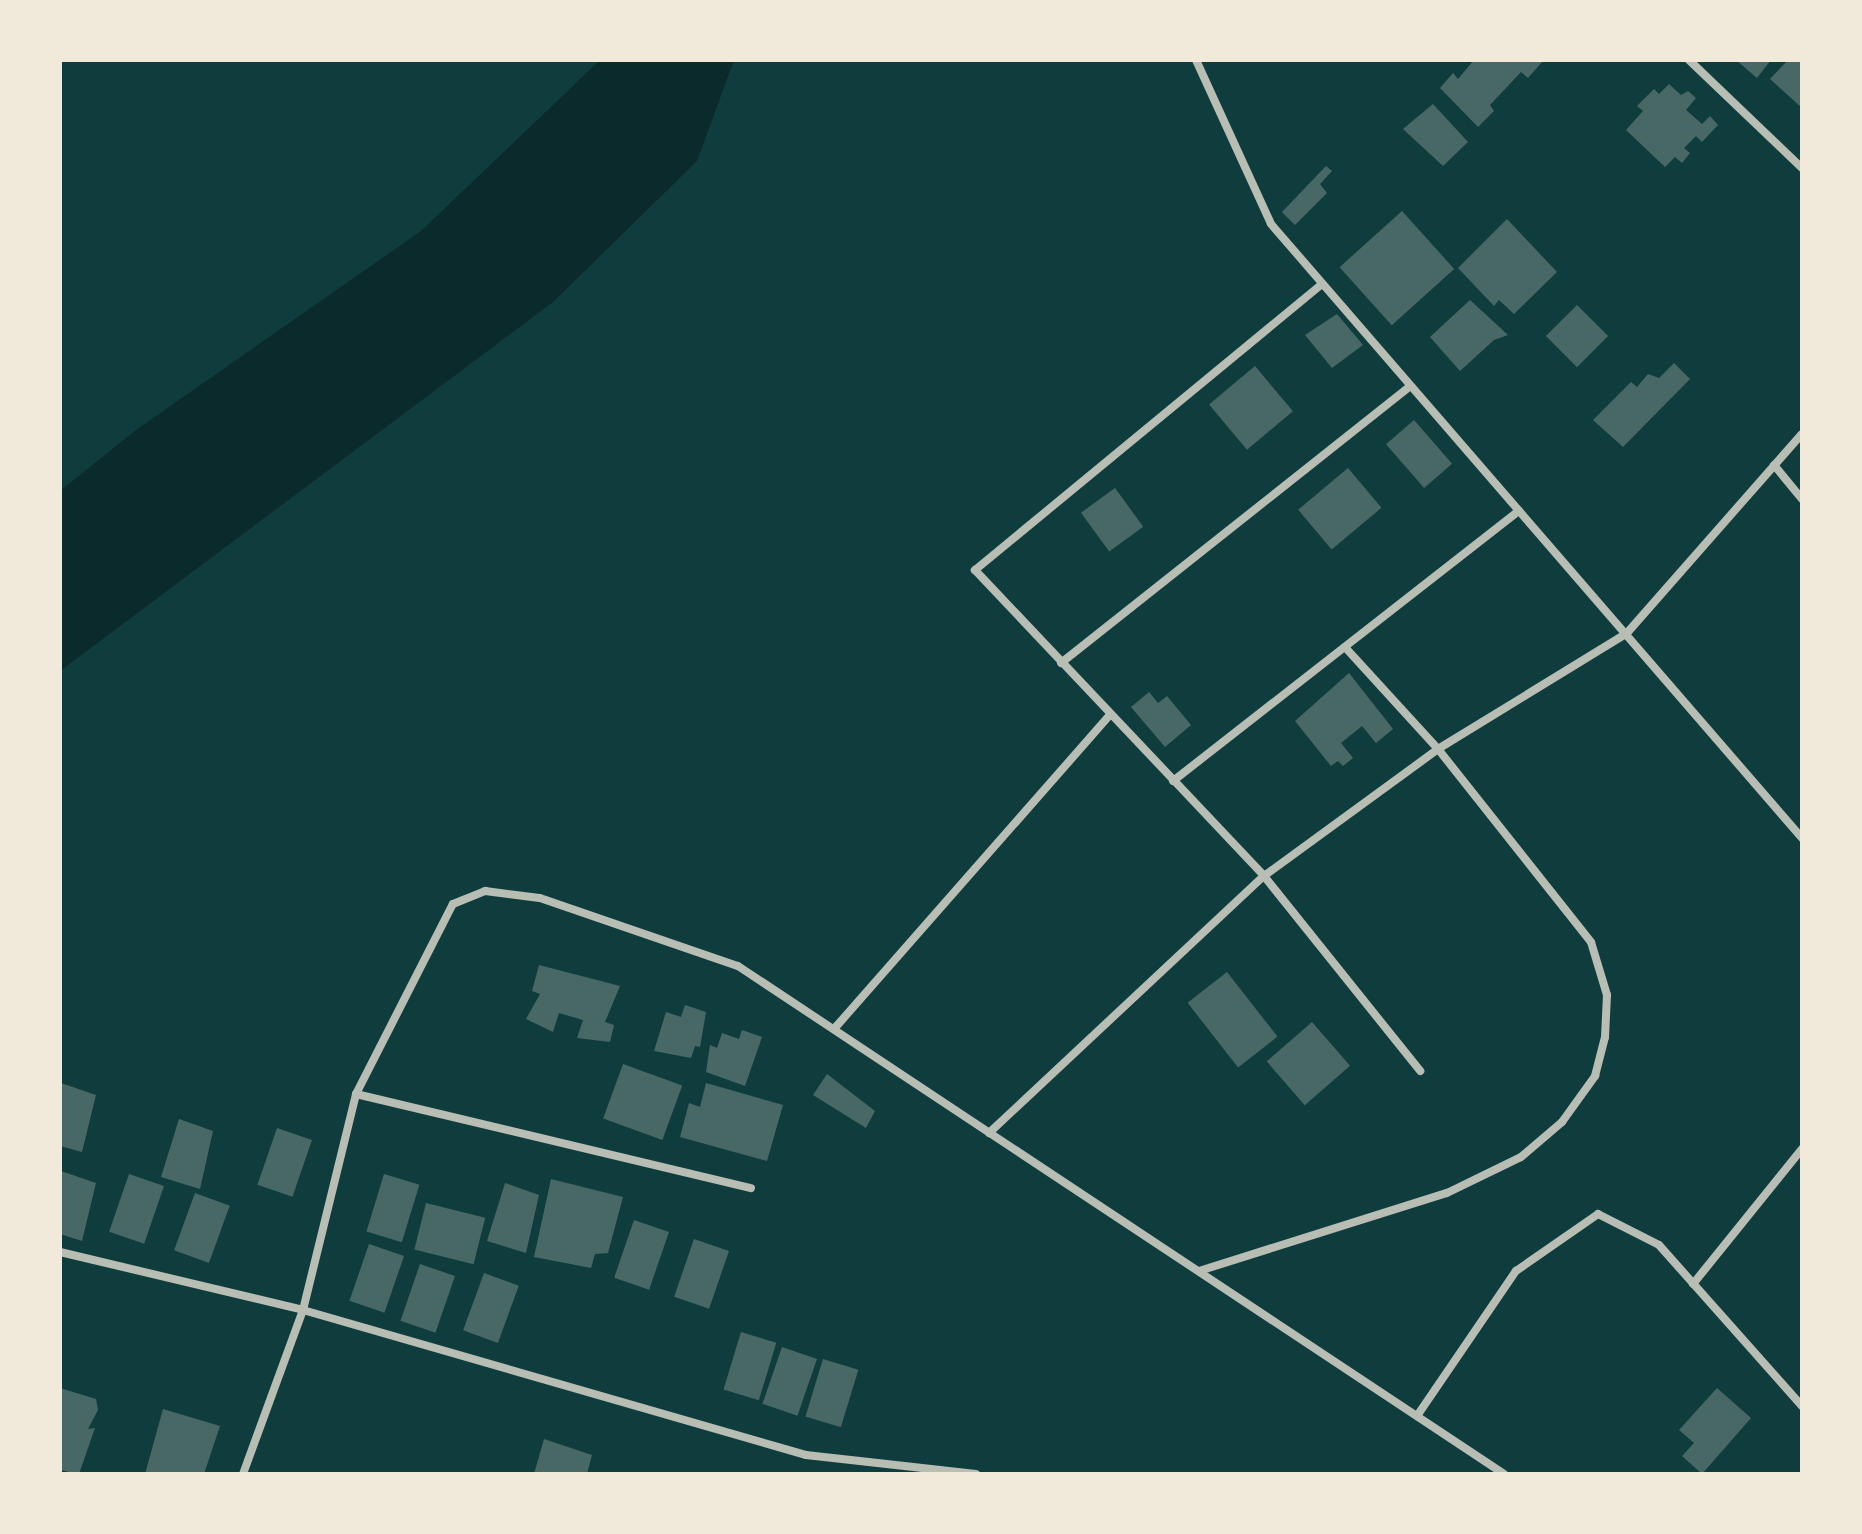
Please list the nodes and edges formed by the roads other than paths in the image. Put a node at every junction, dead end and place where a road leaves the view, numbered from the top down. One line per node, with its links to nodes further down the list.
1 (1196, 60): 4 (street)
2 (1689, 60): 3 (street)
3 (1802, 168)
4 (1322, 284): 5 (street); 12 (street)
5 (1411, 386): 9 (street); 12 (street)
6 (1802, 434): 7 (street)
7 (1774, 465): 8 (street); 10 (street)
8 (1802, 499)
9 (1519, 511): 10 (street); 11 (street)
10 (1627, 633): 14 (street); 16 (street)
11 (1345, 647): 14 (street); 15 (street)
12 (1061, 663): 13 (street)
13 (1109, 716): 15 (street); 18 (street)
14 (1438, 749): 17 (street); 25 (street)
15 (1173, 781): 17 (street)
16 (1802, 838)
17 (1264, 876): 19 (street); 21 (street)
18 (834, 1029): 20 (street); 21 (street)
19 (1420, 1071)
20 (356, 1094): 23 (street); 27 (street)
21 (989, 1133): 25 (street)
22 (1802, 1149): 26 (street)
23 (751, 1188)
24 (60, 1252): 27 (street)
25 (1199, 1271): 29 (street)
26 (1693, 1284): 28 (street); 29 (street)
27 (303, 1310): 30 (street); 31 (street)
28 (1802, 1406)
29 (1417, 1416): 32 (street)
30 (243, 1474)
31 (976, 1474)
32 (1504, 1474)

